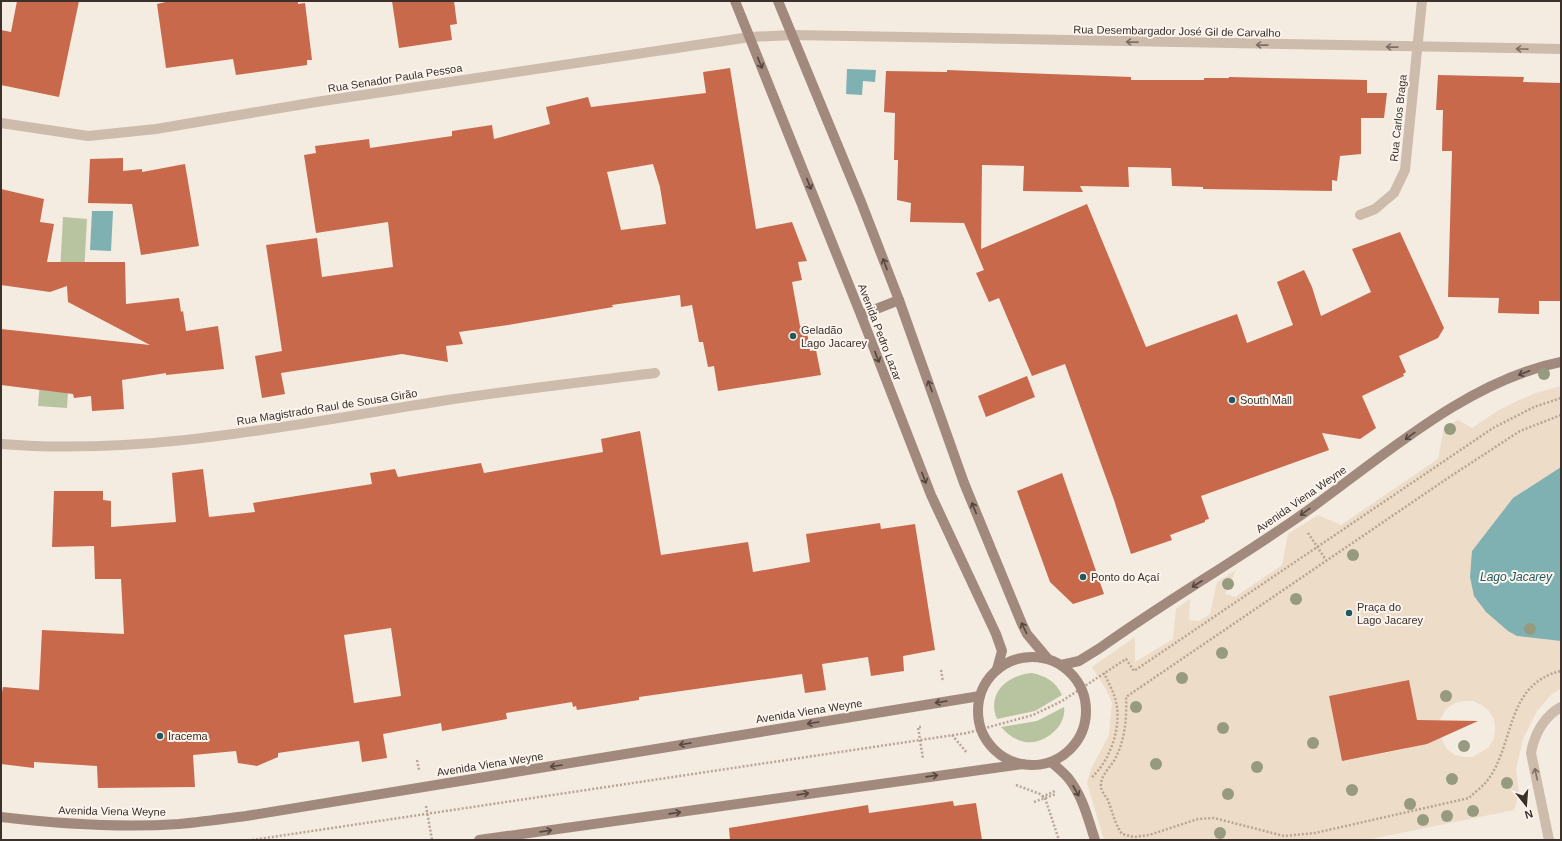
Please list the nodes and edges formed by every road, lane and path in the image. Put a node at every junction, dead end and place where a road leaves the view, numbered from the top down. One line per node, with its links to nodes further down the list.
1 (735, 1): 5 (street, Avenida Pedro Lazar)
2 (778, 1): 4 (street)
3 (1422, 1): 6 (street, Rua Carlos Braga)
4 (793, 36): 5 (street, Rua Senador Paula Pessoa); 6 (street, Rua Desembargador José Gil de Carvalho, one-way to 4); 10 (street, one-way to 4)
5 (750, 37): 8 (street, Rua Senador Paula Pessoa); 11 (street, Avenida Pedro Lazar, one-way to 11)
6 (1417, 48): 7 (street, Rua Desembargador José Gil de Carvalho, one-way to 6); 9 (street, Rua Carlos Braga)
7 (1561, 50)
8 (1, 123)
9 (1360, 215)
10 (899, 300): 11 (street); 20 (street, one-way to 10)
11 (861, 315): 22 (street, Avenida Pedro Lazar, one-way to 22)
12 (1561, 362): 21 (street, Avenida Viena Weyne, one-way to 21)
13 (655, 373): 16 (street, Rua Magistrado Raul de Sousa Girão)
14 (1561, 398): 18 (path)
15 (1561, 414): 19 (path)
16 (1, 444)
17 (1306, 530): 18 (path)
18 (1318, 548): 19 (path); 25 (path)
19 (1326, 560): 24 (path)
20 (1048, 659): 21 (street); 22 (street)
21 (1061, 665): 26 (street)
22 (997, 669): 27 (street)
23 (941, 670): 28 (path)
24 (1561, 671)
25 (1104, 673): 26 (path); 38 (path)
26 (1082, 688): 31 (path); 35 (street)
27 (980, 696): 28 (street, Avenida Viena Weyne); 31 (street)
28 (946, 701): 42 (street, Avenida Viena Weyne, one-way to 42)
29 (1561, 707): 47 (street, one-way to 29)
30 (926, 726): 33 (path)
31 (980, 730): 32 (path); 36 (street)
32 (952, 735): 33 (path); 34 (path)
33 (920, 739): 37 (path); 43 (path)
34 (970, 757)
35 (1051, 762): 36 (street); 46 (street, one-way to 46)
36 (1023, 764): 37 (street, one-way to 36)
37 (926, 777): 44 (street, one-way to 37)
38 (1087, 778)
39 (1012, 784): 41 (path)
40 (1053, 792): 41 (path)
41 (1042, 796): 45 (path)
42 (1, 817)
43 (252, 840)
44 (480, 840)
45 (1059, 840)
46 (1095, 840)
47 (1549, 840)

